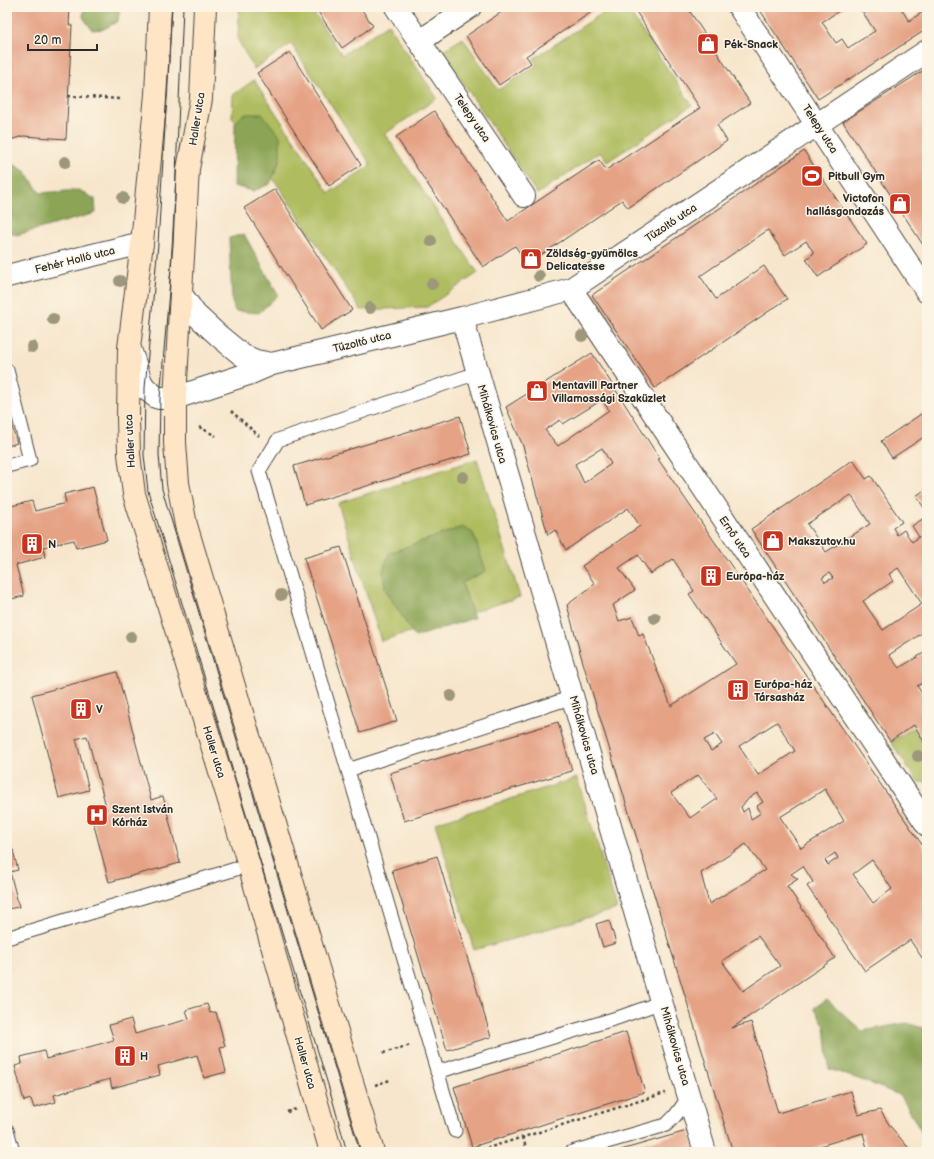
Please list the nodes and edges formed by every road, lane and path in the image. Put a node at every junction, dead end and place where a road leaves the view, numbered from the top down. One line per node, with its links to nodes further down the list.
1 (160, 7): 12 (street, Haller utca)
2 (205, 7): 16 (street, Haller utca)
3 (396, 7): 6 (street, Telepy utca)
4 (470, 7): 6 (street)
5 (739, 7): 10 (street, Telepy utca)
6 (420, 41): 11 (street, Telepy utca)
7 (927, 52): 10 (street, Tűzoltó utca)
8 (68, 96): 9 (path)
9 (121, 99)
10 (817, 125): 14 (street, Tűzoltó utca); 15 (street, Telepy utca)
11 (524, 196)
12 (142, 243): 13 (street, Fehér Holló utca); 18 (street, Haller utca)
13 (7, 276)
14 (572, 289): 17 (street, Tűzoltó utca); 28 (street, Ernő utca)
15 (927, 292)
16 (181, 294): 19 (street, Tűzoltó utca); 22 (street, Haller utca)
17 (462, 318): 19 (street, Tűzoltó utca); 21 (street, Mihálkovics utca)
18 (129, 348): 22 (street, Haller utca); 29 (street, Haller utca)
19 (272, 364): 22 (street, Tűzoltó utca)
20 (7, 370): 25 (lane)
21 (477, 373): 24 (lane); 26 (street, Mihálkovics utca)
22 (175, 398): 41 (street, Haller utca)
23 (231, 411): 24 (path)
24 (272, 449): 27 (lane)
25 (7, 466)
26 (572, 697): 27 (lane); 31 (street, Mihálkovics utca)
27 (348, 770): 32 (lane)
28 (927, 825)
29 (249, 866): 30 (lane); 40 (street, Haller utca)
30 (7, 938)
31 (662, 1002): 34 (lane); 35 (street, Mihálkovics utca)
32 (428, 1040): 33 (path); 34 (lane)
33 (383, 1053)
34 (437, 1072): 37 (lane)
35 (688, 1092): 38 (path); 44 (lane); 45 (street, Mihálkovics utca)
36 (7, 1130): 39 (lane)
37 (455, 1131)
38 (523, 1137): 42 (path); 43 (path)
39 (13, 1152)
40 (331, 1152)
41 (373, 1152)
42 (475, 1152)
43 (527, 1152)
44 (572, 1152)
45 (705, 1152)

